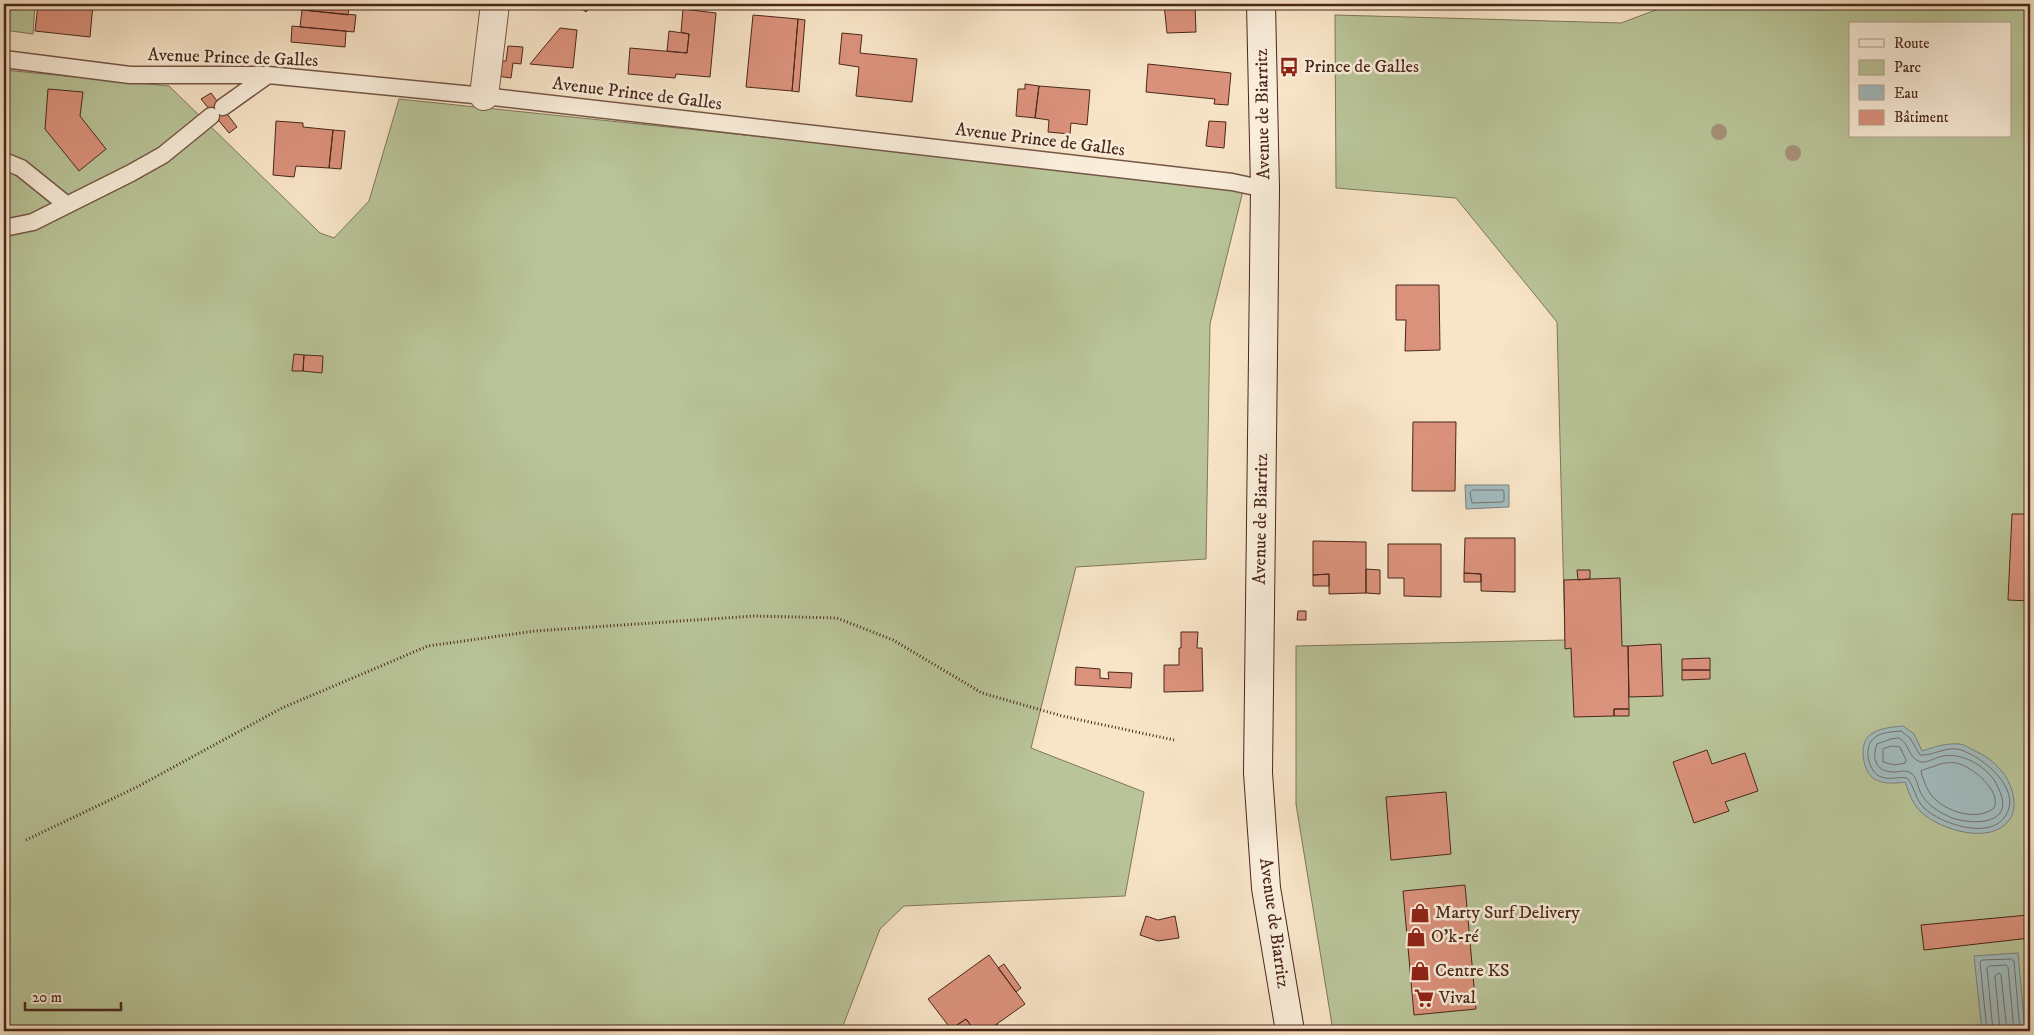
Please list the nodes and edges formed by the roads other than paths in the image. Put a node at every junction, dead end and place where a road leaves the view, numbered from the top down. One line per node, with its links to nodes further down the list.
1 (495, 4): 5 (main road)
2 (1261, 4): 7 (main road, Avenue de Biarritz)
3 (4, 59): 4 (lane, Avenue Prince de Galles)
4 (268, 75): 5 (lane, Avenue Prince de Galles); 8 (lane)
5 (484, 96): 7 (lane, Avenue Prince de Galles)
6 (4, 161): 8 (lane)
7 (1265, 189): 10 (main road, Avenue de Biarritz)
8 (67, 205): 9 (lane)
9 (4, 228)
10 (1290, 1031)

